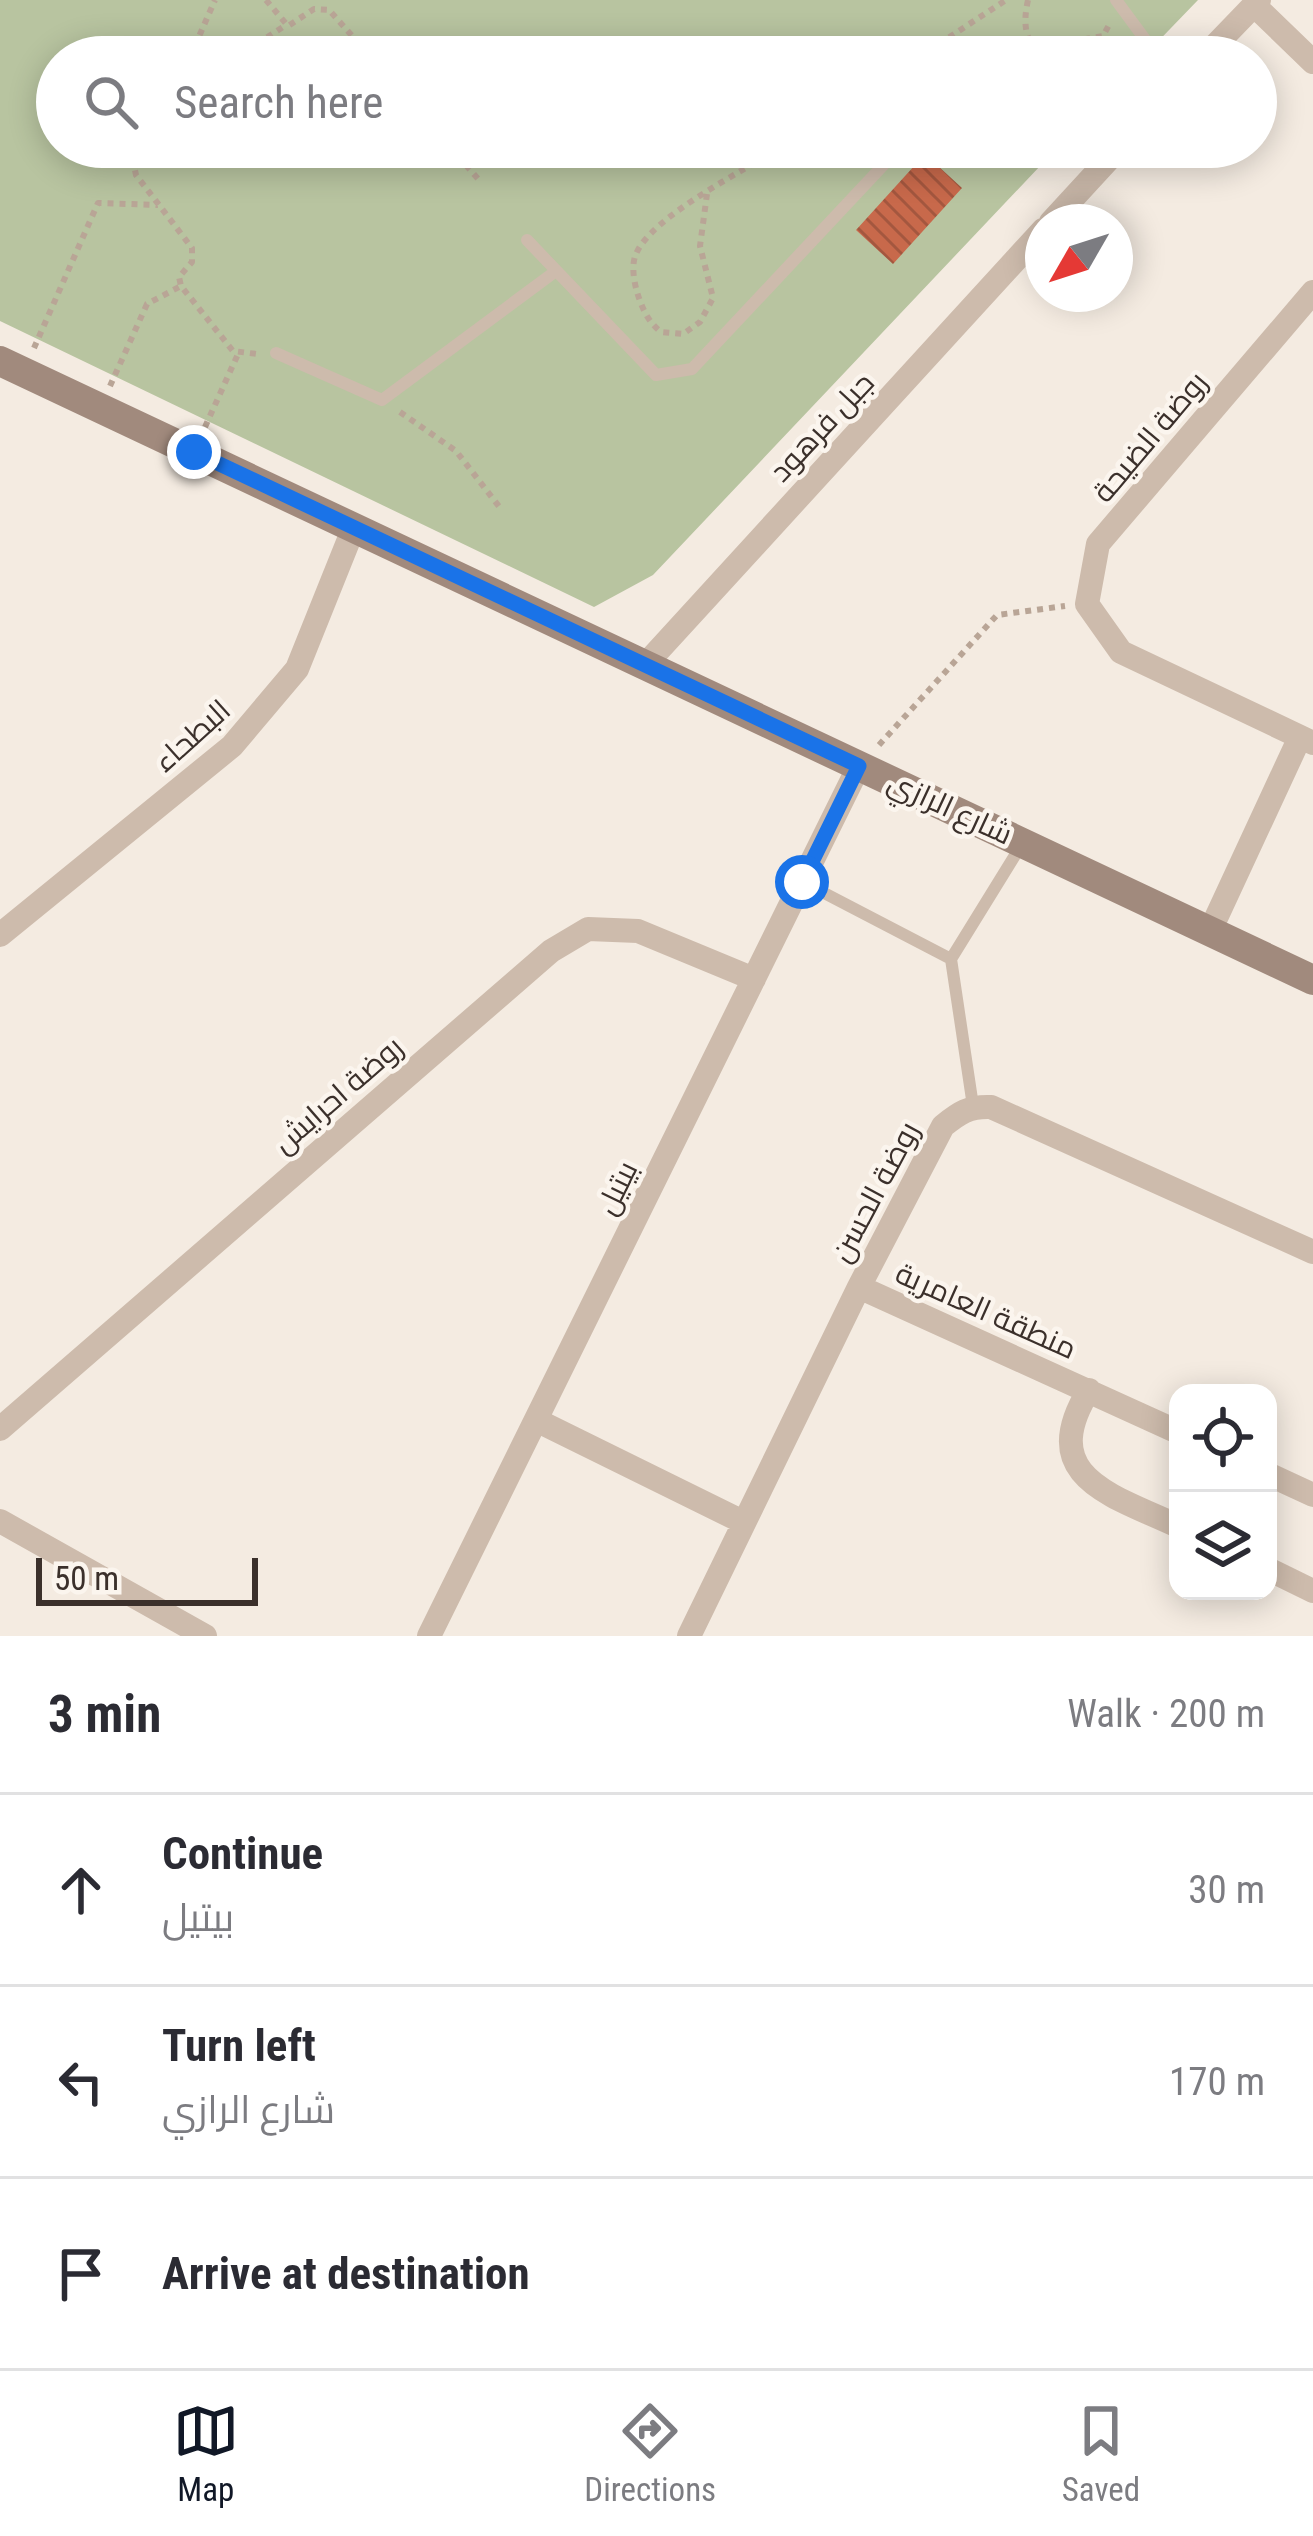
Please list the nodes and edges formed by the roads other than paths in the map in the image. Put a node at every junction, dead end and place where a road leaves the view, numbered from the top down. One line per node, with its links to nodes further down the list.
1 (1116, 0): 3 (lane)
2 (1256, 3): 4 (street); 5 (street)
3 (1142, 36)
4 (1224, 36)
5 (1313, 62)
6 (881, 168): 11 (lane)
7 (1101, 168): 8 (street)
8 (1068, 204)
9 (527, 240): 11 (lane)
10 (1025, 250): 16 (street, جبل فرهود)
11 (556, 271): 13 (lane)
12 (1313, 292): 17 (street, روضة الضيحة)
13 (276, 353)
14 (12, 366): 15 (street, شارع الرازي)
15 (354, 527): 16 (street, شارع الرازي); 22 (street, البطحاء)
16 (645, 665): 18 (street, شارع الرازي)
17 (1307, 740): 21 (street)
18 (859, 766): 19 (street, شارع الرازي); 20 (street, بيتيل)
19 (1023, 843): 21 (street, شارع الرازي); 23 (lane)
20 (802, 882): 23 (lane); 24 (street, بيتيل)
21 (1210, 931): 25 (street, شارع الرازي)
22 (0, 935)
23 (951, 959): 26 (lane)
24 (754, 980): 30 (street, بيتيل); 32 (street, روضة احرايش)
25 (1313, 980)
26 (973, 1106): 27 (street); 28 (street, روضة الحسن)
27 (1313, 1252)
28 (859, 1287): 29 (street, منطقة العامرية); 36 (street, روضة الحسن)
29 (1089, 1390): 31 (street, منطقة العامرية); 37 (street, منطقة العامرية)
30 (536, 1420): 36 (street); 41 (street, بيتيل)
31 (1169, 1428)
32 (0, 1429)
33 (1277, 1478): 34 (street)
34 (1313, 1495)
35 (0, 1521): 40 (street)
36 (743, 1522): 42 (street, روضة الحسن)
37 (1169, 1522)
38 (1277, 1573): 39 (street)
39 (1313, 1591)
40 (205, 1636)
41 (429, 1636)
42 (689, 1636)

